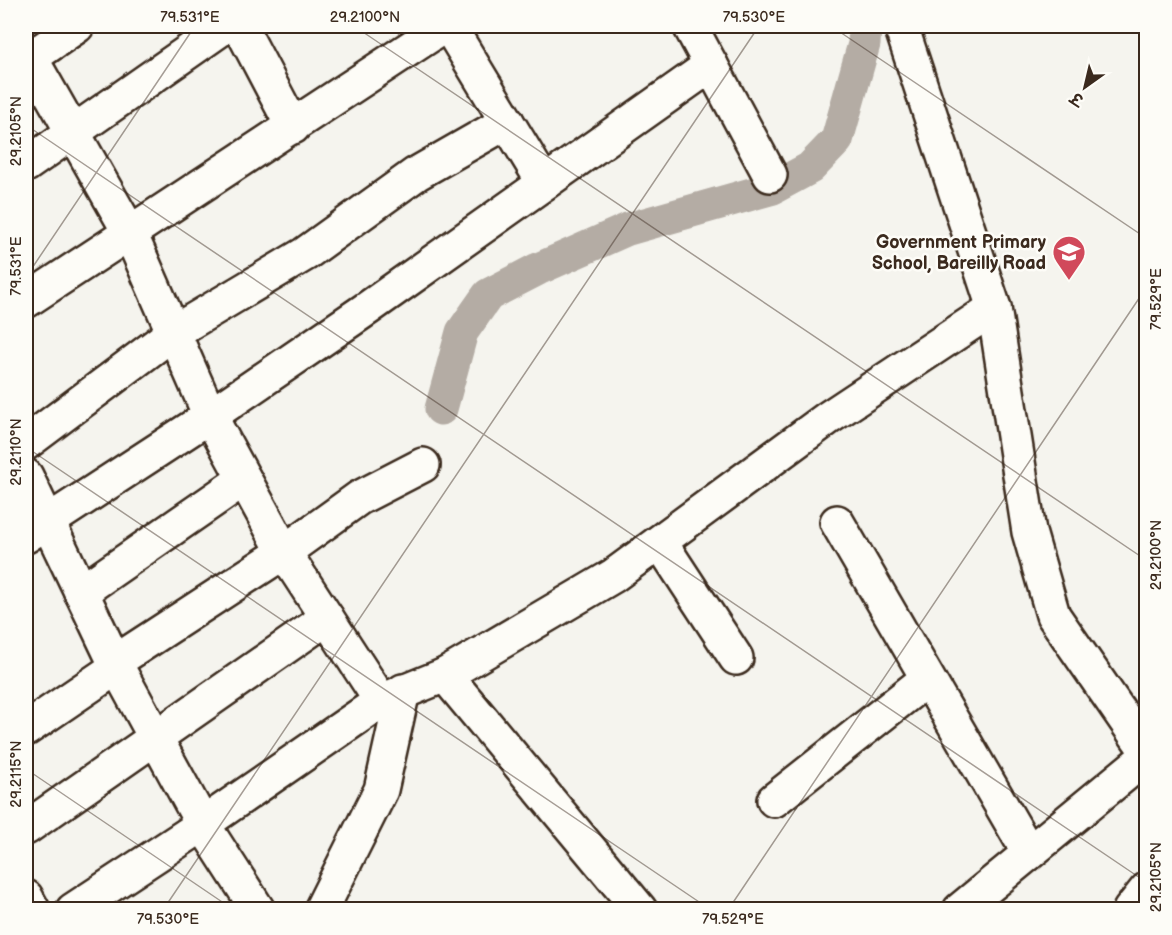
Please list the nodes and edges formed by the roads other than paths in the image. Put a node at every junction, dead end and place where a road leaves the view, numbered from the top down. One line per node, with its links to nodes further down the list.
1 (77, 26): 7 (main road)
2 (225, 26): 11 (main road)
3 (240, 26): 10 (main road)
4 (447, 26): 9 (main road); 10 (main road)
5 (690, 26): 8 (main road)
6 (900, 26): 17 (main road)
7 (27, 56): 11 (main road)
8 (711, 65): 13 (main road); 14 (main road)
9 (507, 122): 14 (main road); 18 (main road)
10 (293, 127): 15 (main road)
11 (72, 133): 12 (main road); 15 (main road)
12 (26, 165)
13 (770, 175)
14 (544, 183): 19 (main road)
15 (130, 234): 16 (main road); 18 (main road)
16 (26, 301)
17 (994, 309): 26 (main road); 37 (main road)
18 (174, 332): 19 (main road); 20 (main road)
19 (210, 416): 23 (main road); 25 (main road)
20 (26, 443)
21 (423, 465): 27 (main road)
22 (26, 476): 25 (main road)
23 (244, 479): 27 (main road); 28 (main road)
24 (837, 522): 33 (main road)
25 (36, 528): 28 (main road)
26 (660, 542): 30 (main road); 32 (main road)
27 (284, 552): 29 (main road); 31 (main road)
28 (81, 592): 31 (main road)
29 (327, 618): 34 (main road); 36 (main road)
30 (736, 658)
31 (116, 665): 35 (main road); 36 (main road)
32 (445, 675): 34 (main road); 49 (main road)
33 (927, 679): 39 (main road); 42 (main road)
34 (392, 696): 40 (main road); 48 (main road)
35 (26, 729)
36 (156, 738): 40 (main road); 41 (main road)
37 (1146, 750)
38 (1146, 757): 42 (main road)
39 (774, 800)
40 (202, 823): 46 (main road); 47 (main road)
41 (26, 828)
42 (1029, 853): 50 (main road)
43 (1146, 890): 51 (main road)
44 (26, 897): 45 (main road)
45 (33, 909)
46 (73, 909)
47 (258, 909)
48 (321, 909)
49 (640, 909)
50 (960, 909)
51 (1130, 909)

